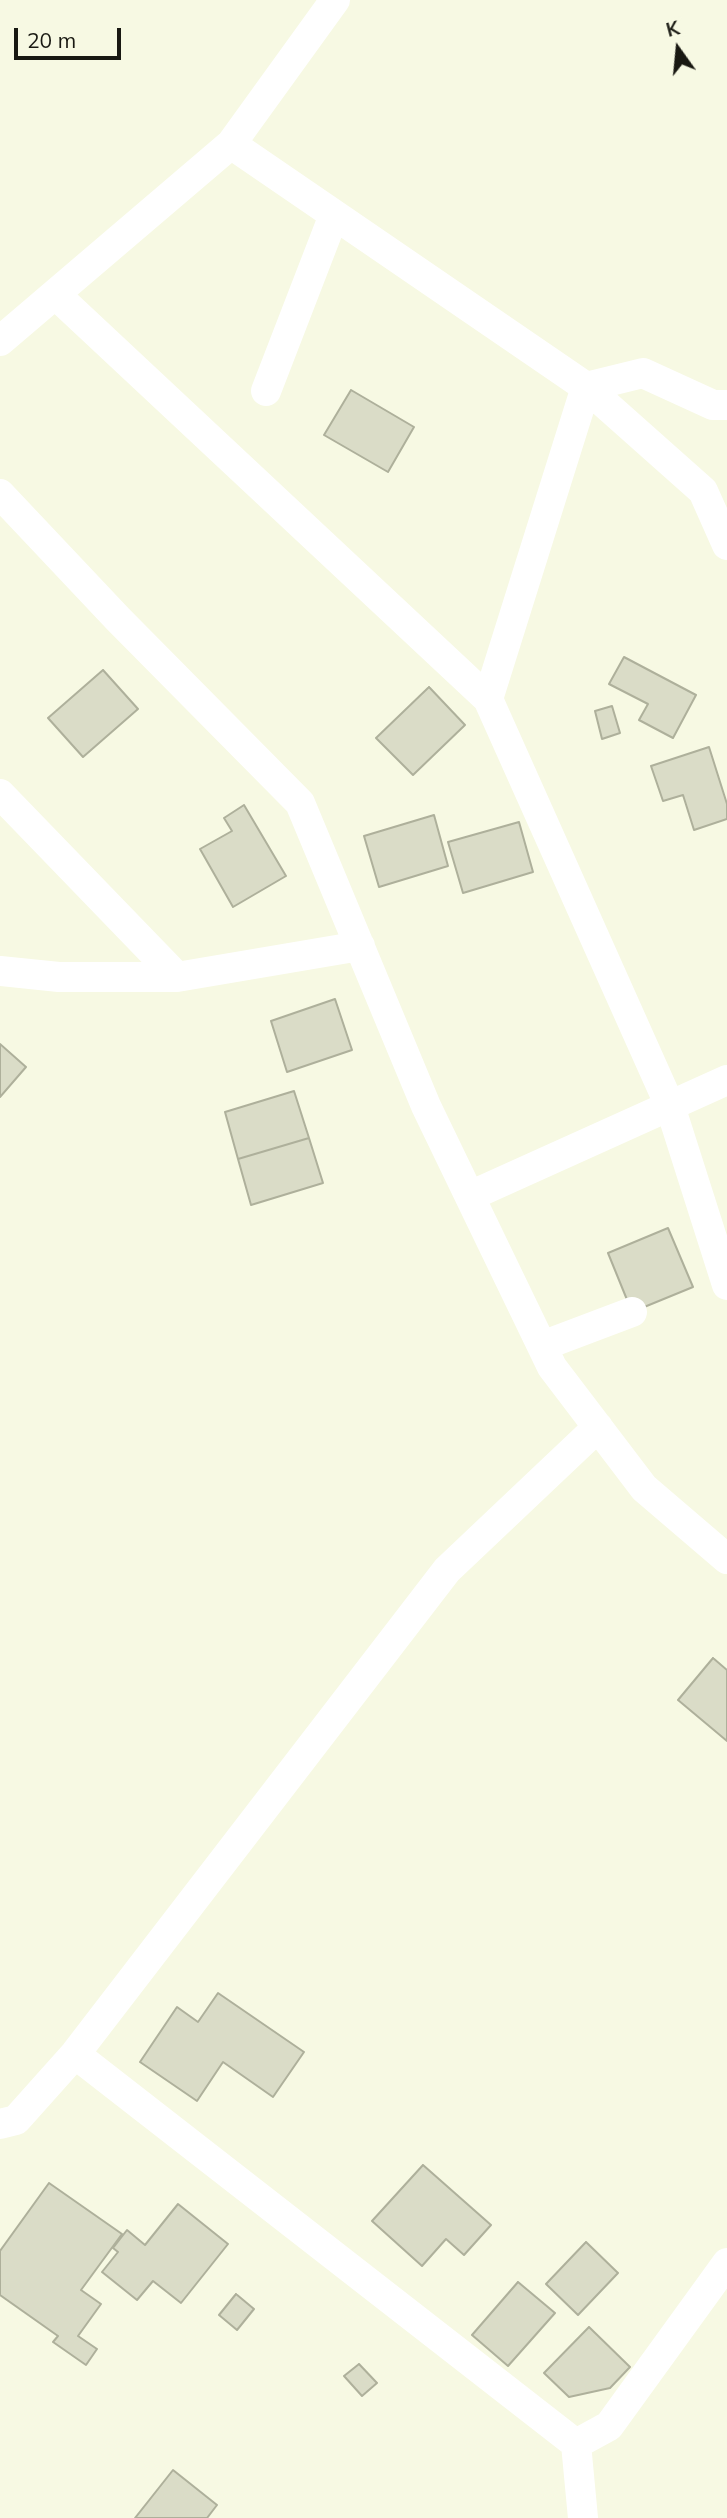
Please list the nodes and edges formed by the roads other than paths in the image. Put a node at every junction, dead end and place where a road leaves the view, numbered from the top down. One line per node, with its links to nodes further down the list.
1 (335, 0): 2 (street)
2 (231, 144): 3 (street); 4 (street)
3 (334, 215): 6 (street); 7 (street)
4 (55, 294): 5 (street); 11 (street)
5 (0, 341)
6 (586, 387): 8 (street); 10 (street); 11 (street)
7 (266, 391)
8 (727, 405)
9 (0, 494): 13 (street)
10 (727, 545)
11 (488, 699): 17 (street)
12 (0, 794): 15 (street)
13 (360, 946): 15 (street); 18 (street)
14 (0, 971): 15 (street)
15 (177, 977)
16 (727, 1080): 17 (street)
17 (670, 1106): 18 (street); 19 (street)
18 (470, 1196): 21 (street)
19 (727, 1285)
20 (632, 1312): 21 (street)
21 (542, 1346): 22 (street)
22 (598, 1427): 23 (street); 24 (street)
23 (727, 1559)
24 (75, 2054): 25 (street); 27 (street)
25 (0, 2124)
26 (727, 2263): 27 (street)
27 (576, 2444): 28 (street)
28 (583, 2518)

